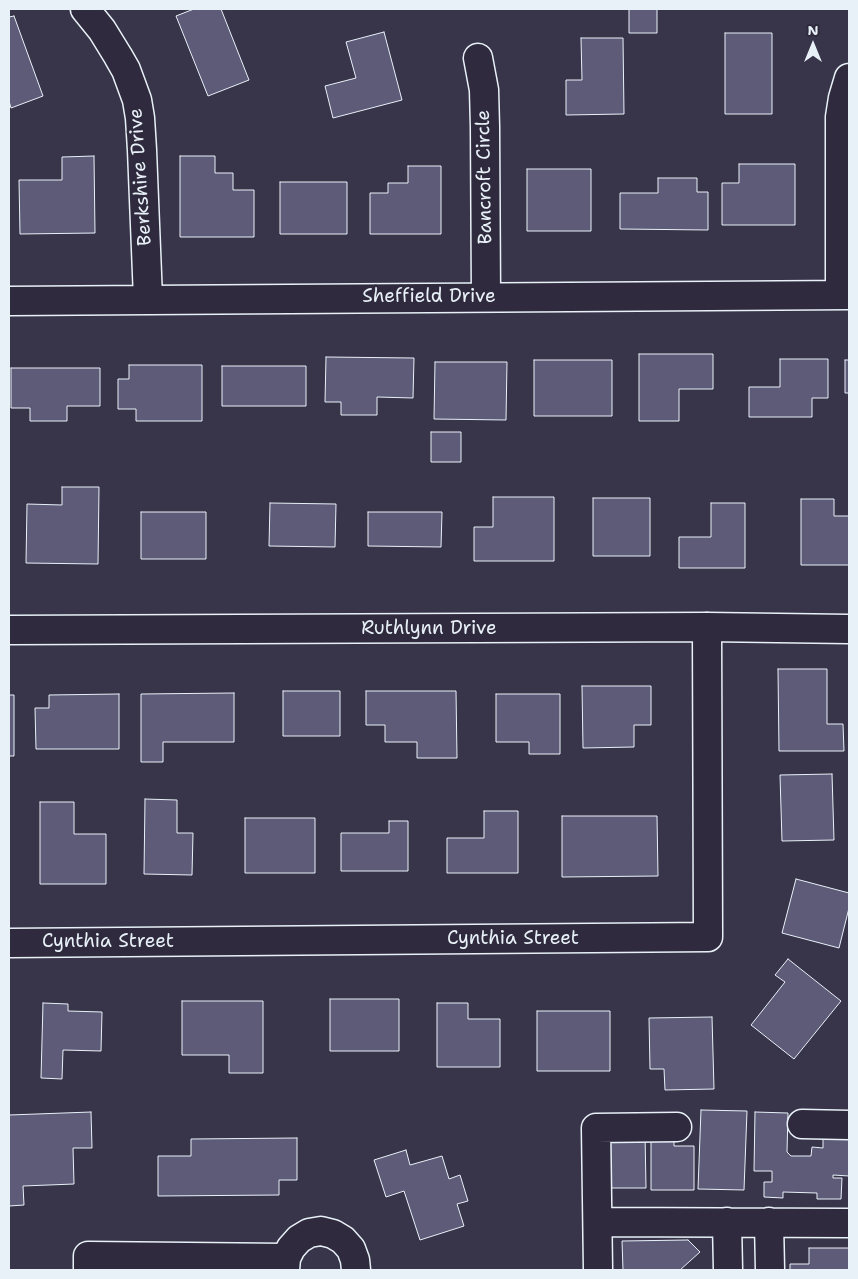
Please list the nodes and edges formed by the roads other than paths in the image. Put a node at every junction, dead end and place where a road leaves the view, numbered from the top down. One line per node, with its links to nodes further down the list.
1 (85, 9): 6 (street, Berkshire Drive)
2 (478, 58): 5 (street, Bancroft Circle)
3 (849, 78): 4 (street)
4 (845, 295): 5 (street, Sheffield Drive)
5 (486, 297): 6 (street, Sheffield Drive)
6 (148, 299): 7 (street, Sheffield Drive)
7 (9, 301)
8 (707, 627): 9 (street, Ruthlynn Drive); 10 (street, Ruthlynn Drive); 11 (street, Cynthia Street)
9 (849, 629)
10 (9, 630)
11 (9, 943)
12 (802, 1124): 13 (street)
13 (849, 1125)
14 (677, 1128): 15 (street)
15 (598, 1222): 16 (street); 22 (street)
16 (727, 1222): 17 (street); 23 (street)
17 (769, 1222): 18 (street); 24 (street)
18 (849, 1223)
19 (286, 1264): 20 (street); 21 (street)
20 (88, 1270)
21 (356, 1270)
22 (598, 1270)
23 (728, 1270)
24 (770, 1270)

